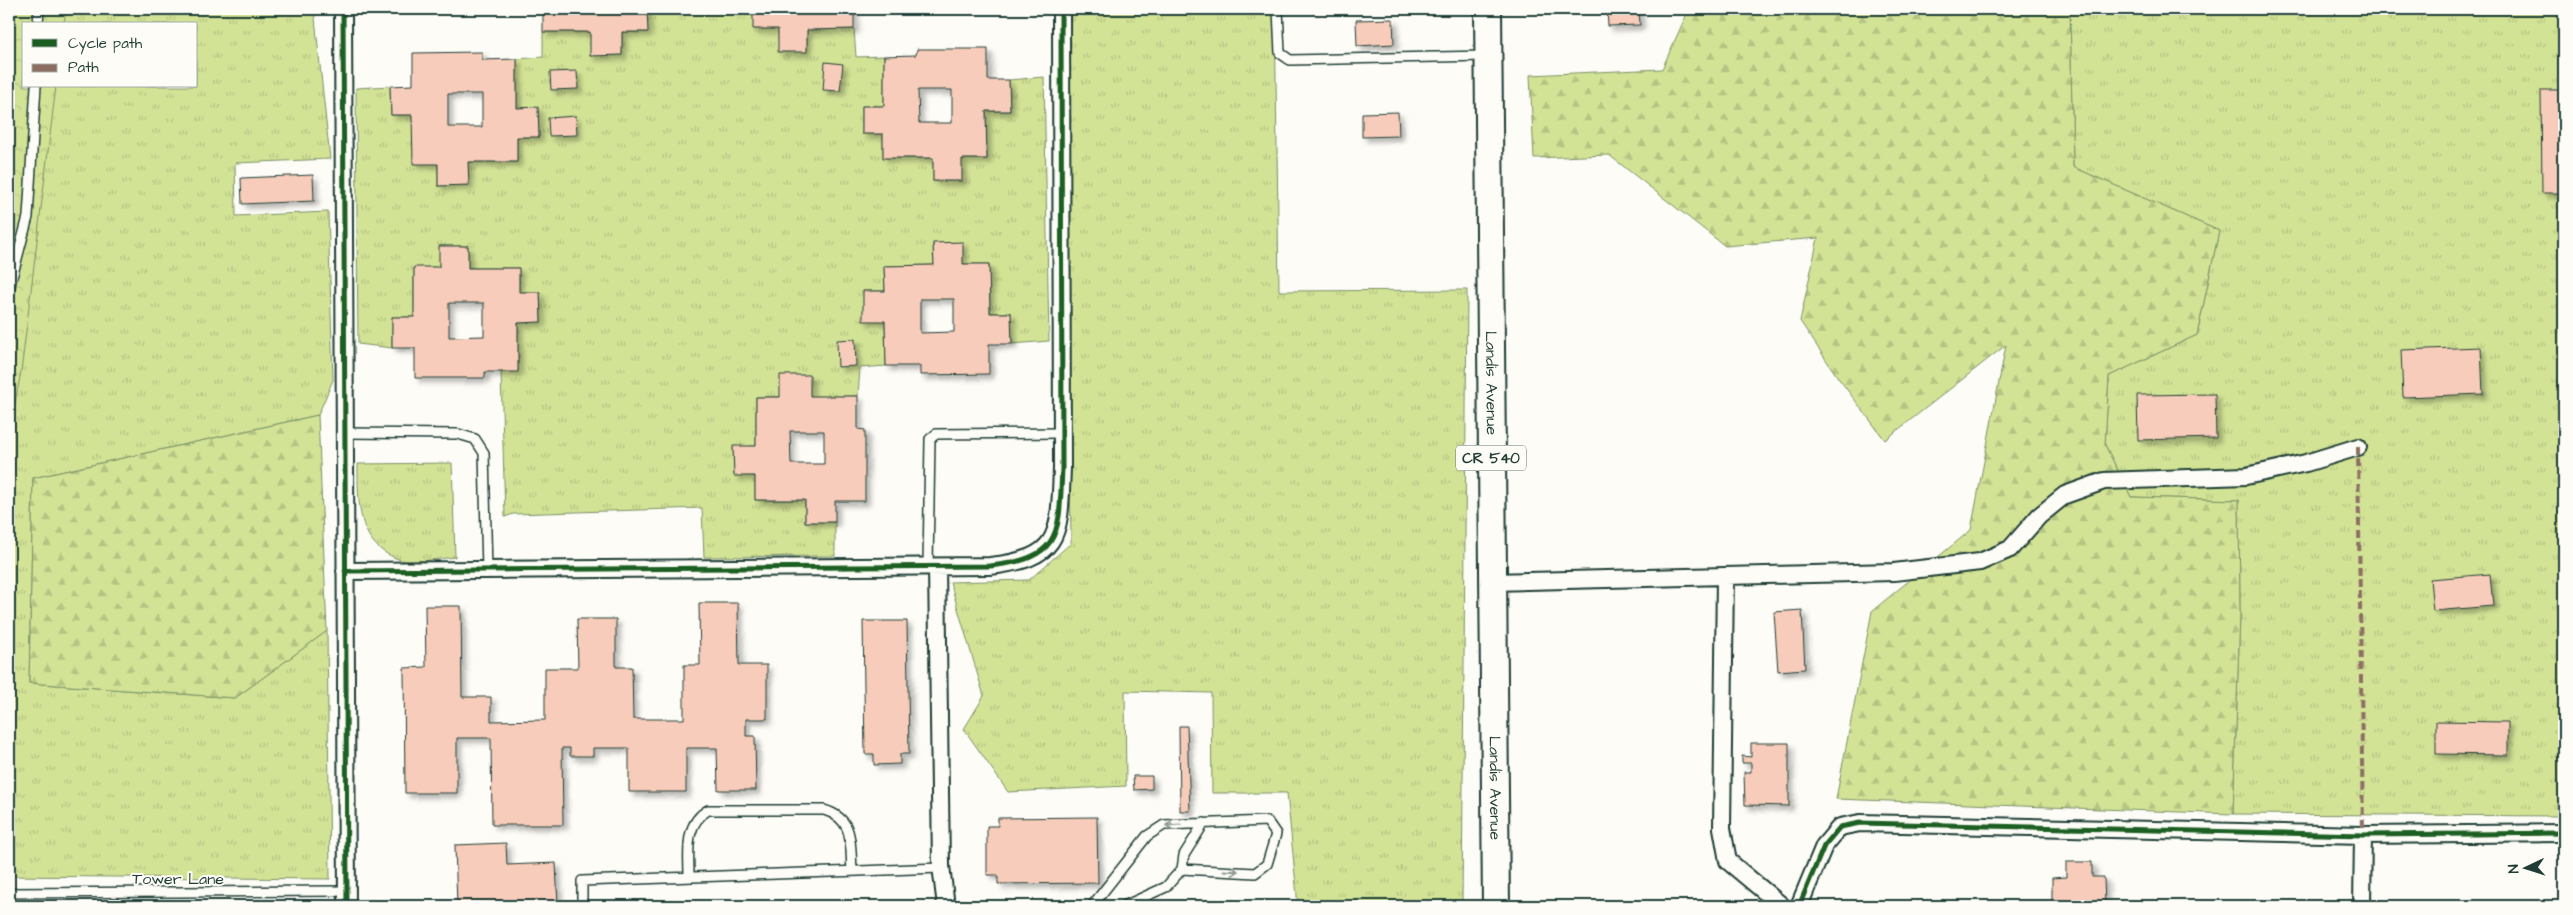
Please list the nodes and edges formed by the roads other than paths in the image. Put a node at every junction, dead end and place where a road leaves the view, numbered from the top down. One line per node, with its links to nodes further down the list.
1 (39, 9): 6 (lane)
2 (343, 9): 10 (street)
3 (1061, 9): 11 (street)
4 (1278, 9): 7 (lane)
5 (1488, 9): 7 (main road, Landis Avenue / CR 540)
6 (38, 22)
7 (1488, 56): 17 (main road, Landis Avenue / CR 540)
8 (36, 88): 9 (lane)
9 (9, 289)
10 (345, 433): 14 (lane); 15 (street)
11 (1061, 433): 13 (street); 13 (lane)
12 (2358, 447): 16 (street)
13 (933, 567): 14 (street); 21 (street)
14 (488, 570): 15 (street)
15 (345, 571): 26 (street)
16 (1725, 576): 17 (street); 32 (street)
17 (1492, 582): 31 (main road, Landis Avenue / CR 540)
18 (1204, 823): 22 (lane); 22 (lane, one-way to 18); 29 (lane, one-way to 29)
19 (2564, 833): 20 (street)
20 (2363, 834): 33 (street); 34 (street)
21 (941, 868): 23 (lane); 28 (street)
22 (1182, 869): 30 (lane)
23 (852, 871): 24 (lane); 24 (lane)
24 (689, 876): 27 (lane)
25 (9, 893): 26 (lane, Tower Lane)
26 (347, 899)
27 (582, 906)
28 (946, 906)
29 (1092, 906)
30 (1124, 906)
31 (1496, 906)
32 (1782, 906)
33 (1799, 906)
34 (2362, 906)

